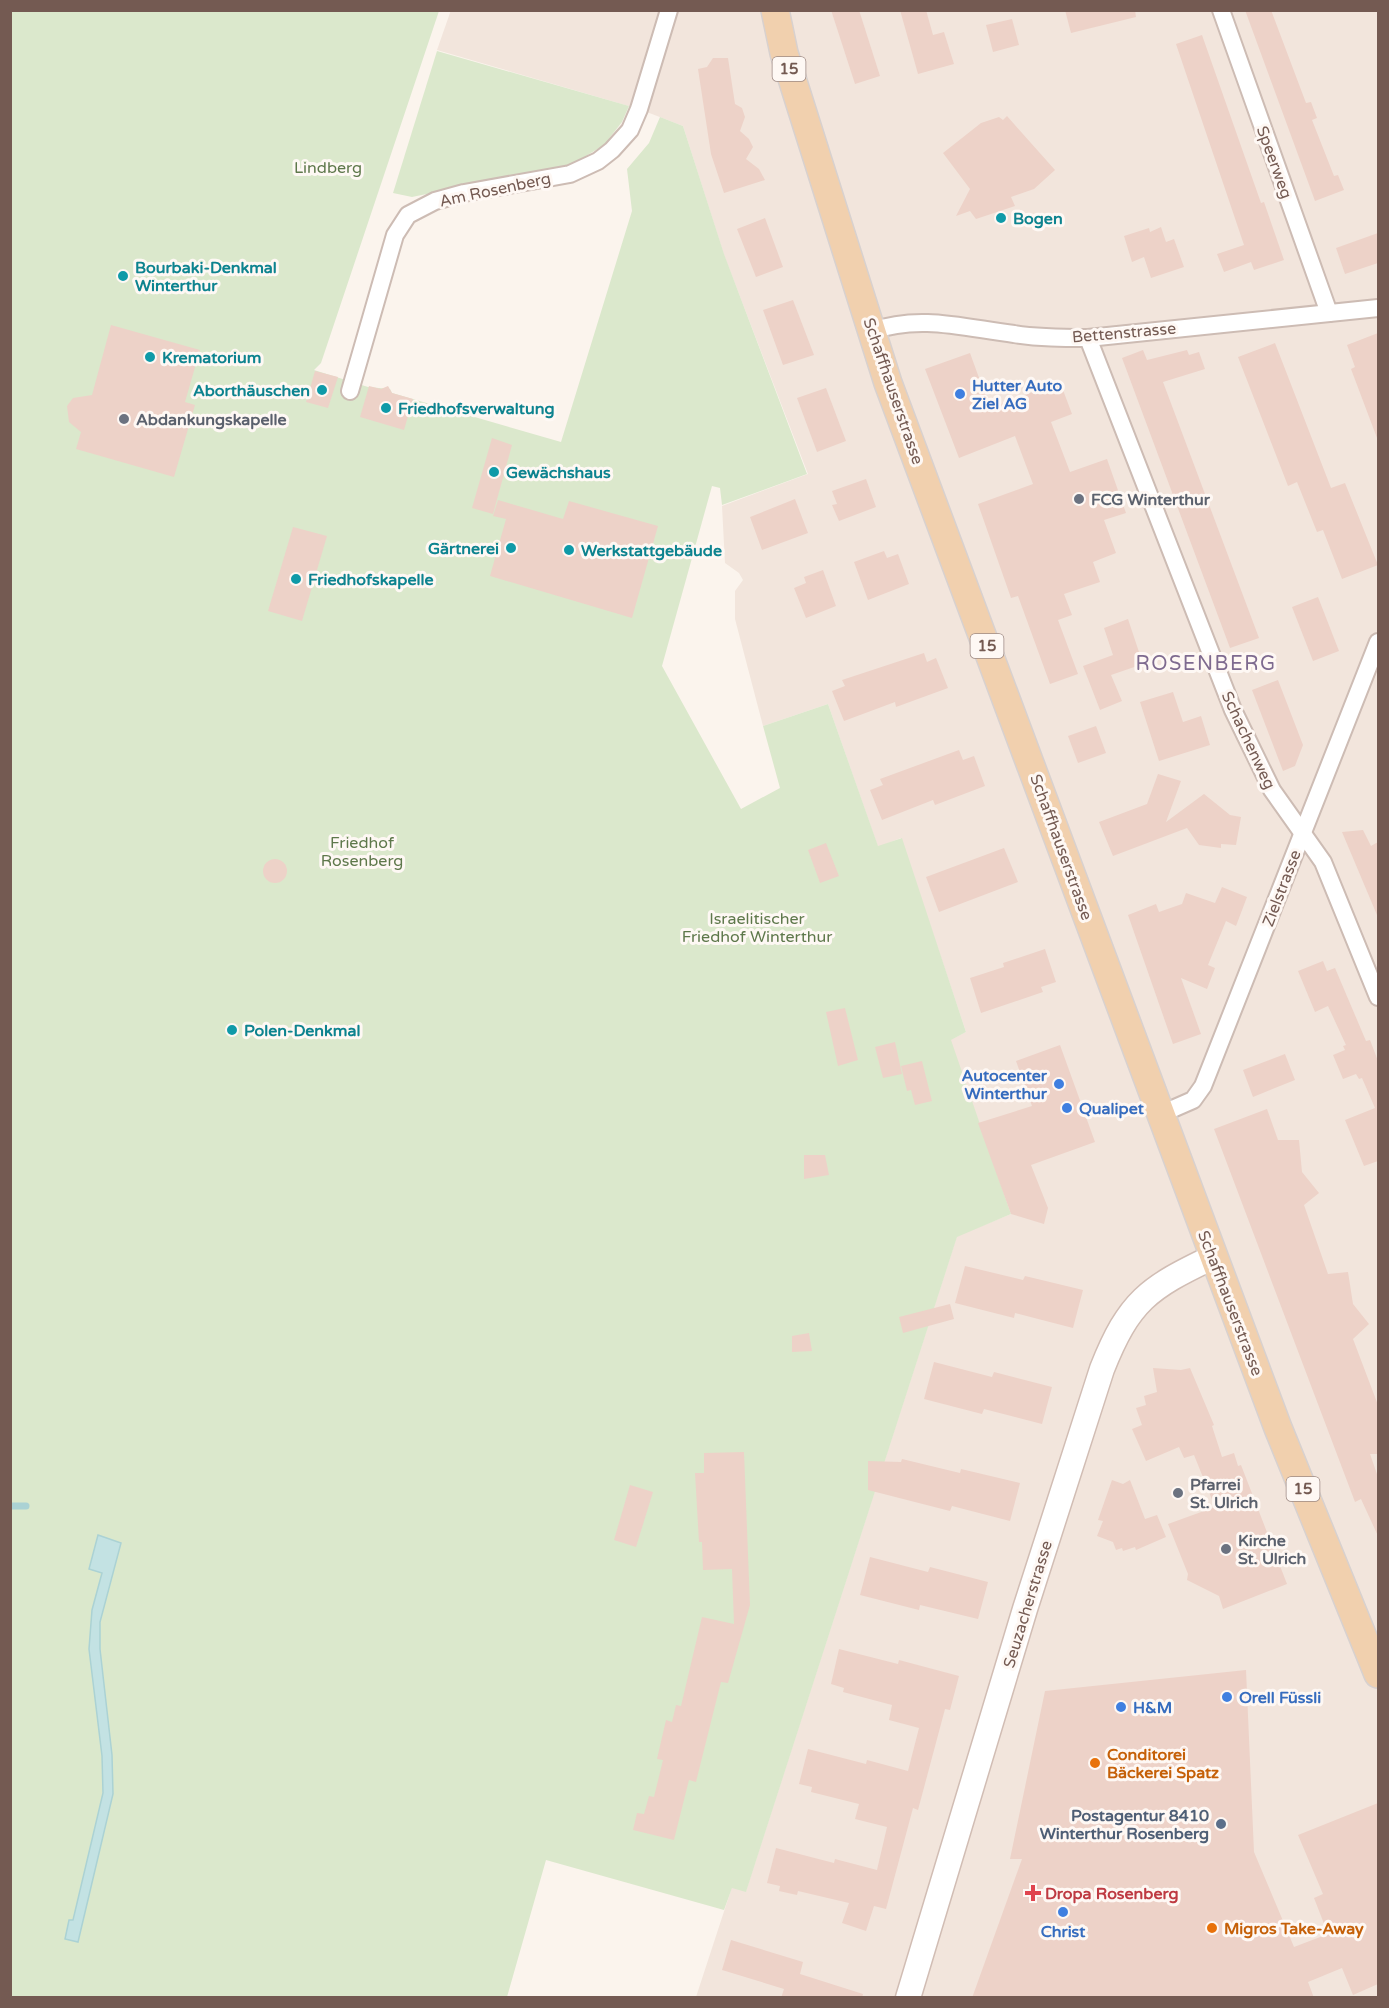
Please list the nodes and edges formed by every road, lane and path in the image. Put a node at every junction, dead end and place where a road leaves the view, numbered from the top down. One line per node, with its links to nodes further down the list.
1 (669, 10): 8 (street, Am Rosenberg)
2 (775, 10): 6 (main road, Schaffhauserstrasse / 15)
3 (1221, 10): 5 (street, Speerweg)
4 (1378, 308): 5 (street, Bettenstrasse)
5 (1329, 313): 7 (street, Bettenstrasse)
6 (872, 331): 7 (street, Bettenstrasse); 12 (main road, Schaffhauserstrasse / 15)
7 (1088, 338): 10 (street, Schachenweg)
8 (350, 391)
9 (1378, 642): 10 (street, Zielstrasse)
10 (1301, 835): 11 (street, Schachenweg); 12 (street, Zielstrasse)
11 (1378, 997)
12 (1161, 1114): 13 (main road, Schaffhauserstrasse / 15)
13 (1213, 1257): 14 (main road, Schaffhauserstrasse / 15); 15 (main road, Seuzacherstrasse)
14 (1378, 1674)
15 (908, 1998)

